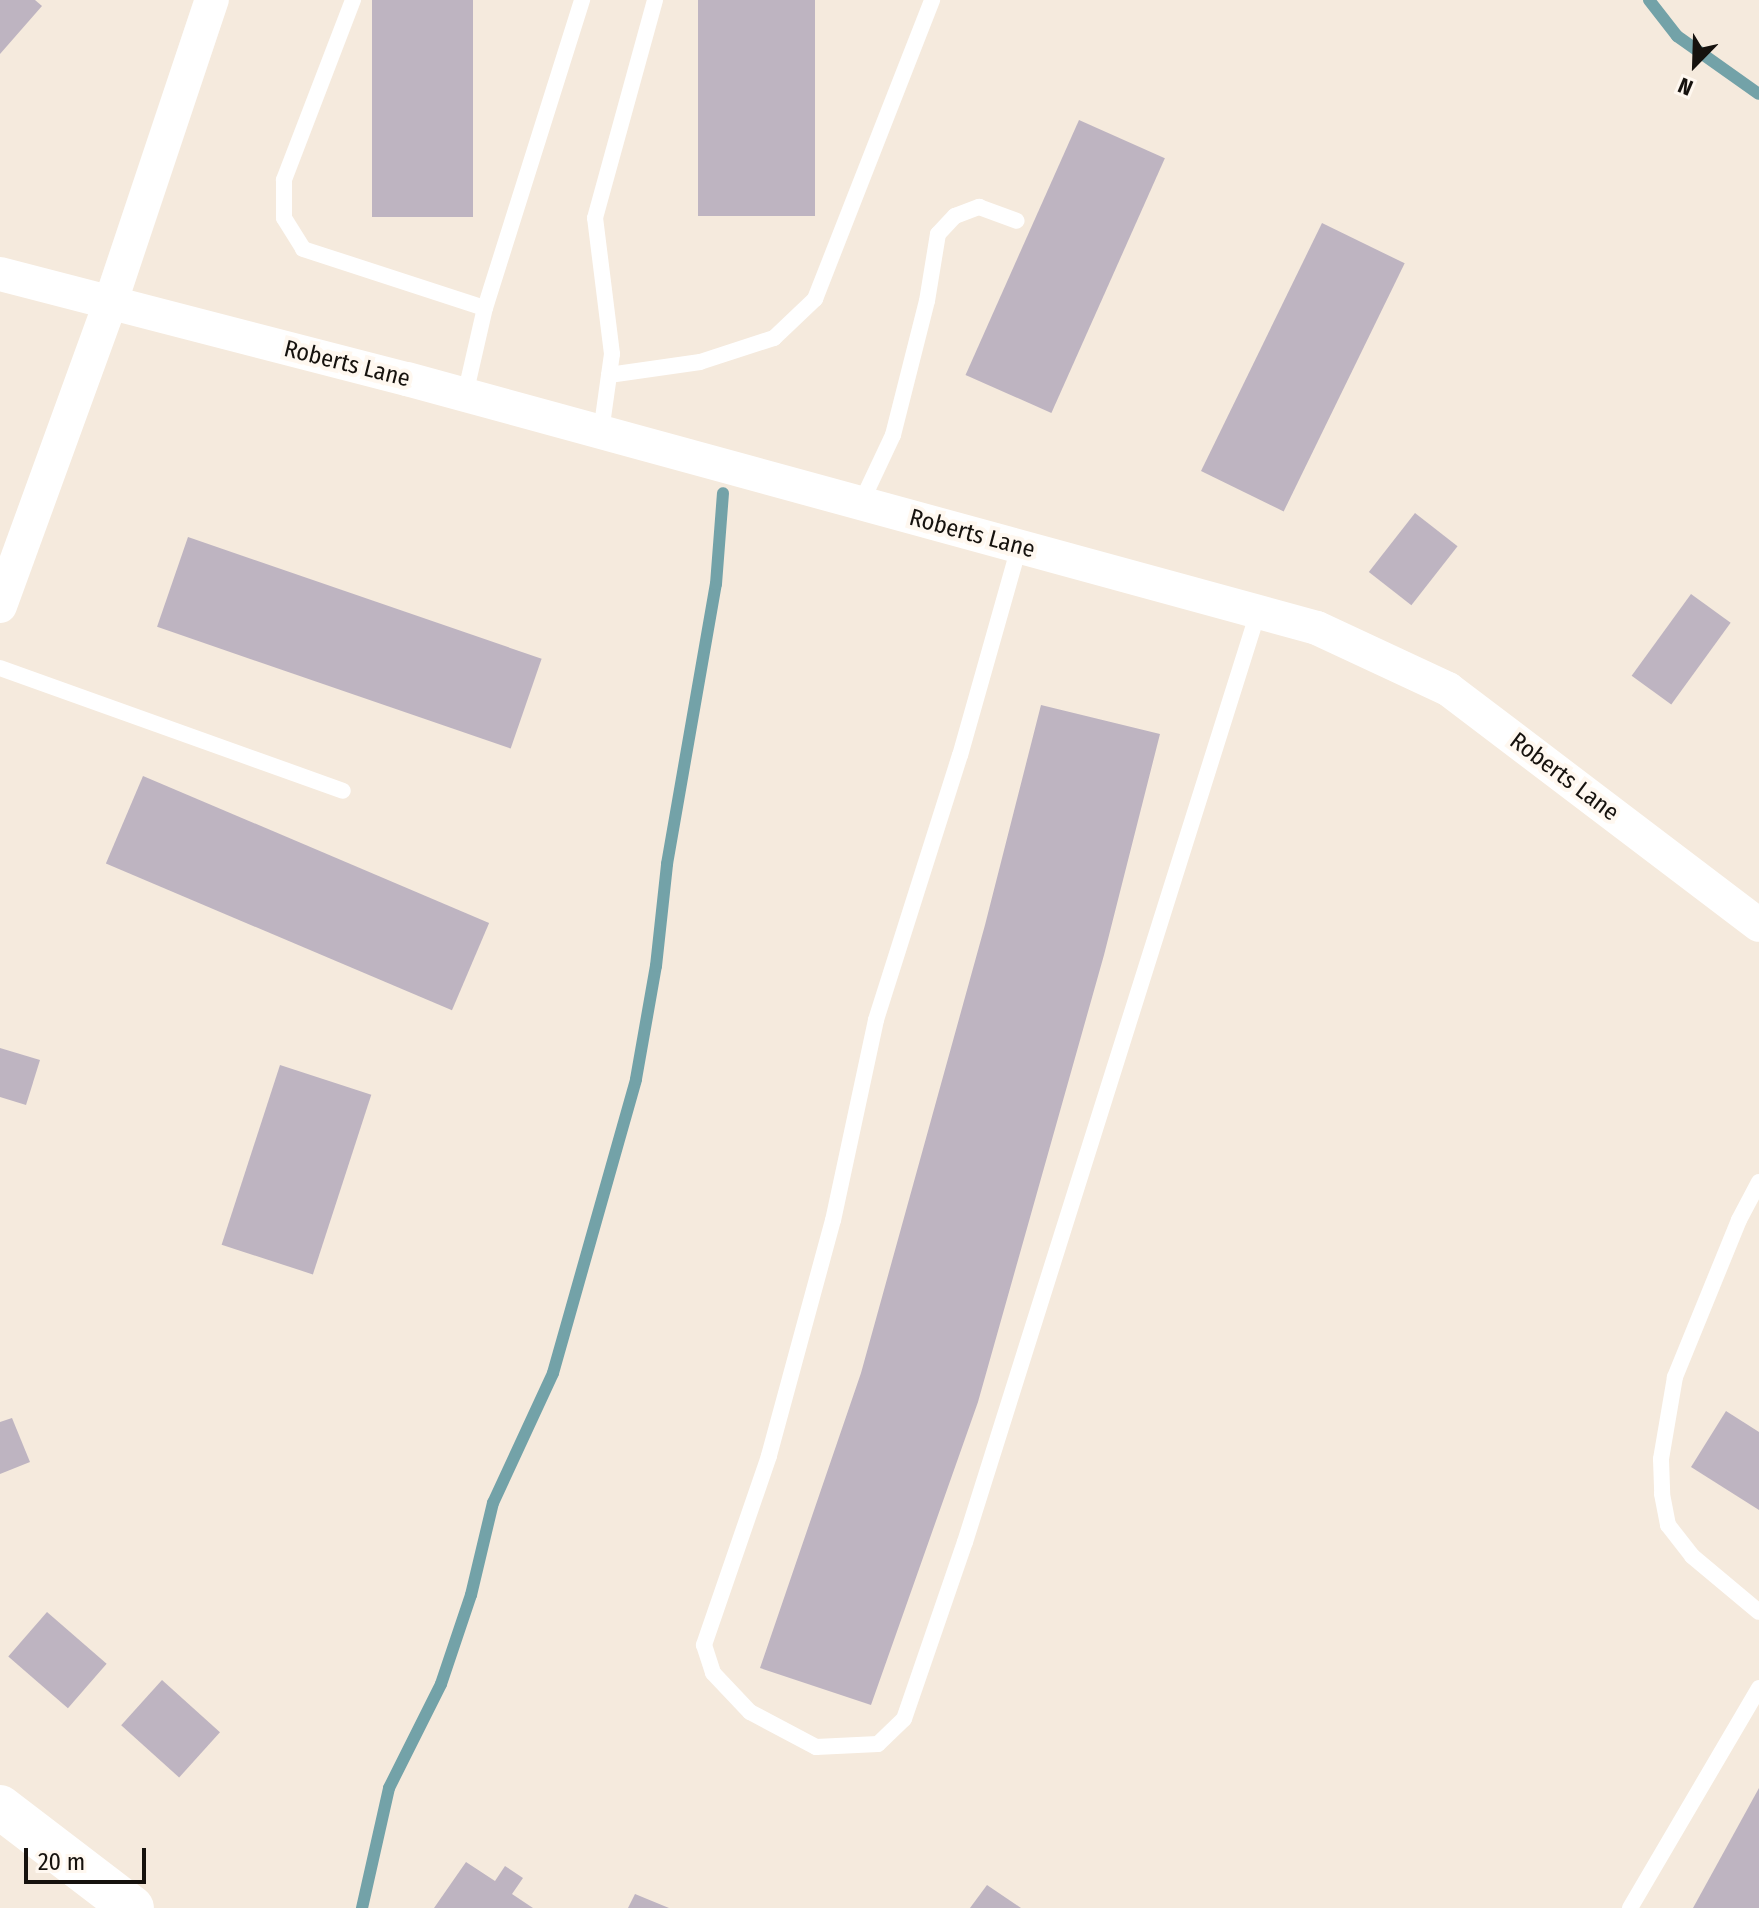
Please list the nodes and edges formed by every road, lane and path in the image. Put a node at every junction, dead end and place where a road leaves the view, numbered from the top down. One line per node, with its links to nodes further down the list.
1 (212, 0): 8 (street)
2 (353, 0): 9 (lane)
3 (582, 0): 9 (lane)
4 (655, 0): 10 (lane)
5 (932, 0): 10 (lane)
6 (1017, 221): 13 (lane)
7 (0, 274): 8 (street, Roberts Lane)
8 (110, 304): 11 (street, Roberts Lane); 15 (street)
9 (485, 308): 11 (lane)
10 (609, 375): 12 (lane)
11 (465, 395): 12 (street, Roberts Lane)
12 (601, 432): 13 (street, Roberts Lane)
13 (861, 503): 14 (street, Roberts Lane)
14 (1019, 547): 16 (street, Roberts Lane); 16 (lane)
15 (0, 606)
16 (1258, 612): 19 (street, Roberts Lane)
17 (0, 668): 18 (lane)
18 (343, 791)
19 (1759, 925)
20 (1759, 1182): 21 (lane)
21 (1759, 1612)
22 (1759, 1688): 25 (lane)
23 (0, 1807): 24 (street)
24 (132, 1908)
25 (1630, 1908)

